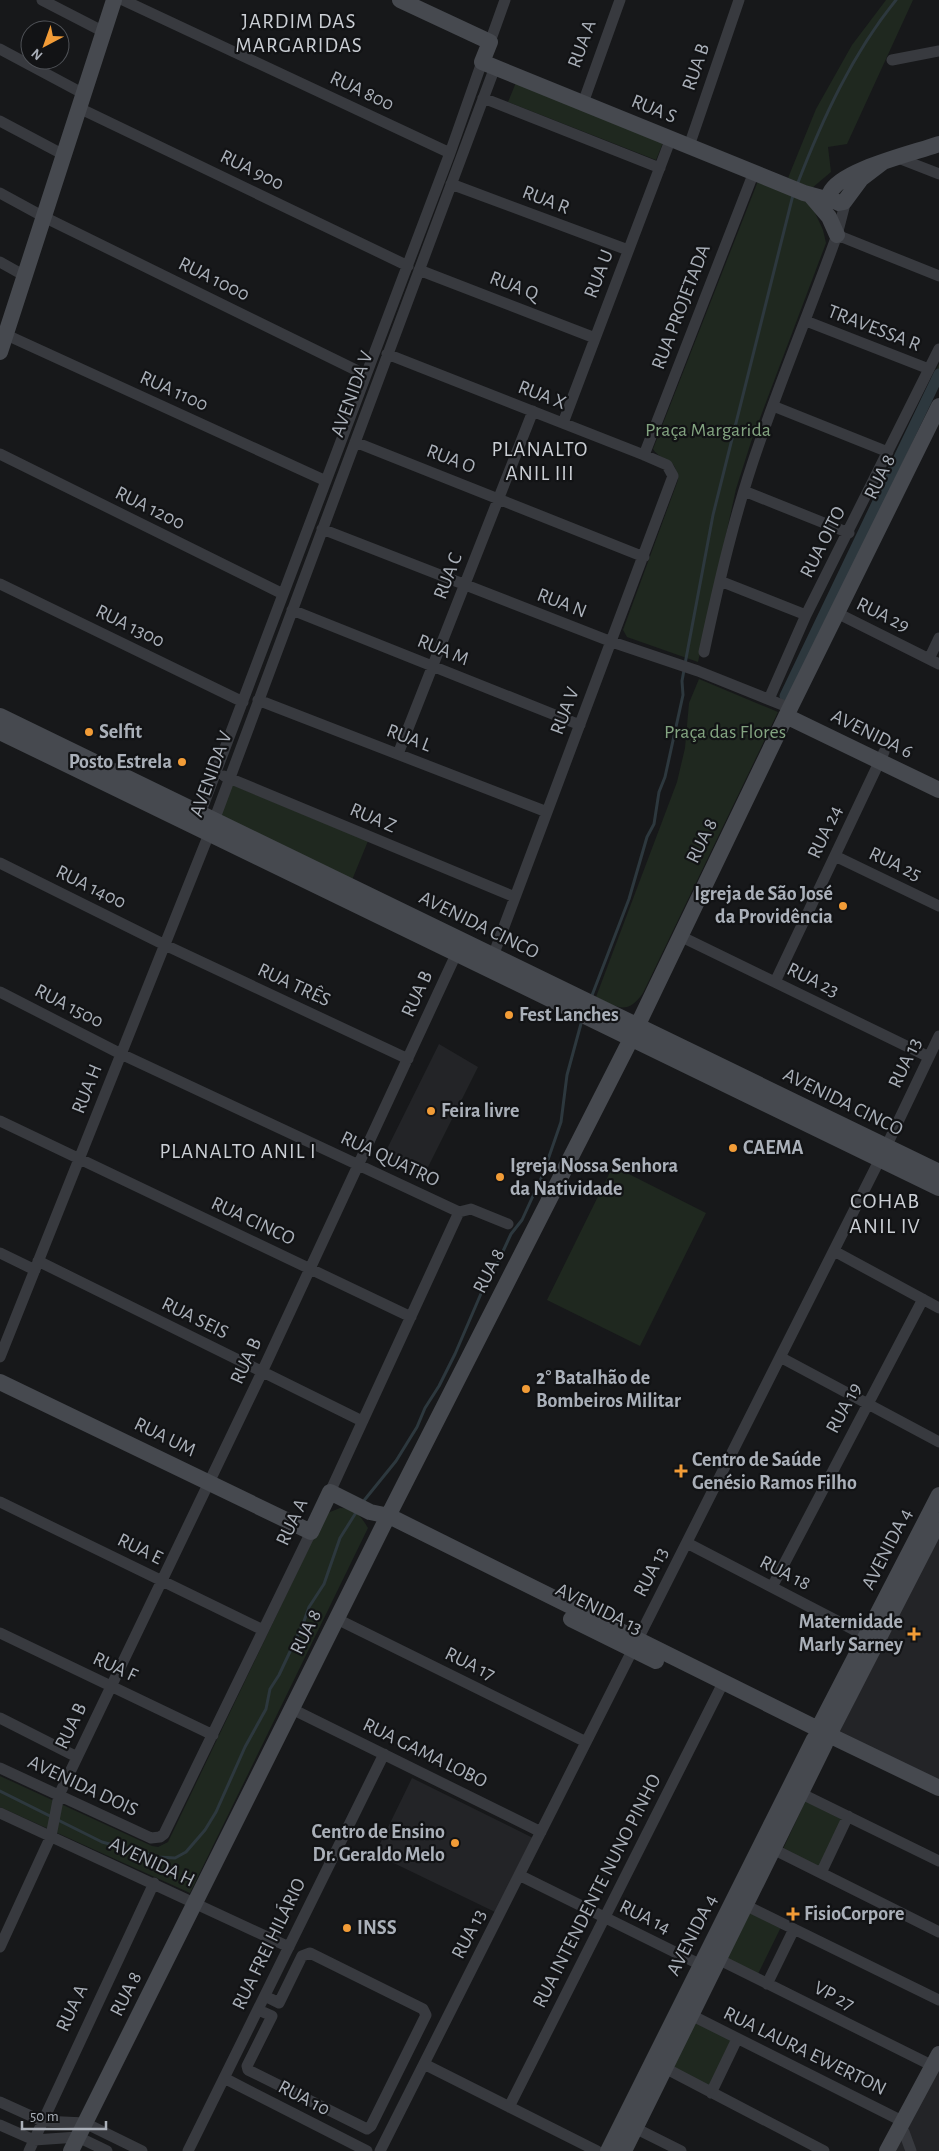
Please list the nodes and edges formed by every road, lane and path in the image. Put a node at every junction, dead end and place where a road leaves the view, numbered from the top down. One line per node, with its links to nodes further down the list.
1 (42, 0): 8 (street)
2 (114, 0): 8 (street)
3 (123, 0): 21 (street, RUA 800)
4 (400, 0): 9 (street)
5 (505, 0): 9 (street)
6 (620, 0): 16 (street, RUA A)
7 (738, 0): 20 (street, RUA B)
8 (104, 32): 15 (street)
9 (490, 42): 13 (street)
10 (0, 50): 15 (street)
11 (939, 51): 12 (street)
12 (892, 60)
13 (488, 65): 14 (street, AVENIDA V); 16 (street, RUA S); 21 (street, AVENIDA V)
14 (483, 98): 24 (street); 27 (street, AVENIDA V)
15 (81, 101): 22 (street); 35 (street, RUA 900)
16 (583, 103): 18 (street, RUA S)
17 (0, 121): 22 (street)
18 (671, 138): 20 (street, RUA S); 24 (street, RUA U)
19 (939, 144): 23 (street)
20 (689, 146): 25 (street, RUA S)
21 (450, 153): 35 (street, AVENIDA V)
22 (64, 155): 31 (street)
23 (898, 158): 26 (street); 30 (street)
24 (660, 168): 33 (street, RUA U)
25 (754, 172): 29 (street, RUA S); 53 (street, RUA PROJETADA)
26 (939, 174)
27 (451, 184): 33 (street, RUA R); 35 (street, AVENIDA V)
28 (0, 193): 31 (street)
29 (806, 194): 30 (street); 32 (street)
30 (838, 196): 32 (street)
31 (44, 216): 36 (street); 45 (street, RUA 1000)
32 (837, 235): 37 (street); 38 (street)
33 (628, 250): 40 (street, RUA U)
34 (0, 262): 36 (street)
35 (413, 268): 40 (street, RUA Q); 43 (street, AVENIDA V); 45 (street, AVENIDA V)
36 (25, 276): 39 (street)
37 (939, 276)
38 (806, 322): 44 (street, TRAVESSA R); 46 (street)
39 (3, 334): 42 (street); 55 (street, RUA 1100)
40 (595, 338): 49 (street, RUA U)
41 (939, 349): 44 (street, RUA OITO)
42 (0, 352)
43 (388, 354): 48 (street, RUA X); 50 (street, AVENIDA V)
44 (929, 369): 51 (street, RUA OITO)
45 (366, 375): 55 (street, AVENIDA V)
46 (773, 406): 51 (street); 56 (street)
47 (939, 406): 66 (street, RUA 8)
48 (533, 411): 49 (street, RUA X); 57 (street, RUA C)
49 (563, 423): 53 (street, RUA X)
50 (355, 442): 57 (street, RUA O); 58 (street, AVENIDA V)
51 (888, 452): 59 (street, RUA OITO)
52 (0, 454): 64 (street, RUA 1200)
53 (644, 455): 54 (street, RUA X)
54 (673, 480): 60 (street, RUA V)
55 (326, 481): 64 (street, AVENIDA V)
56 (744, 491): 59 (street); 61 (street)
57 (499, 498): 60 (street, RUA O); 63 (street, RUA C)
58 (322, 529): 63 (street, RUA N); 65 (street, AVENIDA V)
59 (849, 533): 67 (street, RUA OITO)
60 (644, 557): 69 (street, RUA V)
61 (720, 581): 67 (street); 70 (street)
62 (0, 584): 75 (street, RUA 1300)
63 (464, 585): 69 (street, RUA N); 72 (street, RUA C)
64 (283, 594): 75 (street, AVENIDA V)
65 (292, 610): 72 (street, RUA M); 74 (street, AVENIDA V)
66 (837, 613): 71 (street, RUA 29); 76 (street, RUA 8)
67 (806, 615): 73 (street, RUA OITO)
68 (939, 638): 71 (street)
69 (612, 642): 73 (street, RUA N); 78 (street, RUA V)
70 (704, 652)
71 (934, 661)
72 (432, 667): 78 (street, RUA M); 80 (street, RUA C)
73 (769, 698): 76 (street, RUA N)
74 (258, 700): 80 (street, RUA L); 83 (street, AVENIDA V)
75 (243, 702): 82 (street, AVENIDA V)
76 (788, 712): 81 (street, AVENIDA 6); 92 (street, RUA 8)
77 (0, 716): 87 (street, AVENIDA CINCO)
78 (580, 725): 86 (street, RUA V)
79 (0, 732): 87 (street, AVENIDA CINCO)
80 (398, 754): 86 (street, RUA L)
81 (882, 757): 84 (street, AVENIDA 6); 85 (street, AVENIDA 6); 88 (street, RUA 24)
82 (216, 772): 83 (street, RUA Z); 87 (street, AVENIDA V)
83 (229, 778): 87 (street, AVENIDA V); 90 (street, RUA Z)
84 (939, 779)
85 (939, 790)
86 (547, 812): 90 (street, RUA V)
87 (208, 822): 93 (street, RUA H); 94 (street, AVENIDA CINCO)
88 (835, 856): 91 (street, RUA 25); 96 (street, RUA 24)
89 (0, 863): 93 (street, RUA 1400)
90 (515, 897): 95 (street, RUA V)
91 (939, 906)
92 (680, 936): 96 (street, RUA 23); 99 (street, RUA 8)
93 (165, 945): 101 (street, RUA H); 103 (street, RUA TRÊS)
94 (459, 947): 95 (street, AVENIDA CINCO); 98 (street, AVENIDA CINCO); 103 (street, RUA B)
95 (493, 956): 98 (street, AVENIDA CINCO)
96 (775, 982): 102 (street, RUA 23)
97 (0, 992): 101 (street, RUA 1500)
98 (562, 997): 99 (street, AVENIDA CINCO)
99 (634, 1032): 105 (street, AVENIDA CINCO); 130 (street, RUA 8)
100 (939, 1036): 102 (street, RUA 13)
101 (122, 1054): 106 (street, RUA H); 107 (street, RUA QUATRO)
102 (929, 1057): 105 (street, RUA 13)
103 (408, 1059): 107 (street, RUA B)
104 (0, 1121): 106 (street, RUA CINCO)
105 (883, 1153): 108 (street, AVENIDA CINCO); 109 (street, AVENIDA CINCO); 112 (street, RUA 13)
106 (79, 1160): 114 (street, RUA H); 115 (street, RUA CINCO)
107 (358, 1164): 110 (street, RUA QUATRO); 115 (street, RUA B)
108 (939, 1172)
109 (939, 1188)
110 (459, 1212): 111 (street, RUA QUATRO); 118 (street, RUA A)
111 (508, 1224)
112 (834, 1251): 116 (street); 120 (street, RUA 13)
113 (0, 1253): 114 (street, RUA SEIS)
114 (37, 1266): 119 (street, RUA H); 121 (street, RUA SEIS)
115 (310, 1269): 118 (street, RUA CINCO); 121 (street, RUA B)
116 (923, 1299): 117 (street); 123 (street, RUA 19)
117 (939, 1308)
118 (411, 1317): 124 (street, RUA A)
119 (0, 1357)
120 (780, 1357): 123 (street); 133 (street, RUA 13)
121 (262, 1372): 124 (street, RUA SEIS); 126 (street, RUA B)
122 (0, 1382): 126 (street, RUA UM)
123 (868, 1404): 125 (street); 135 (street, RUA 19)
124 (362, 1421): 127 (street, RUA A)
125 (939, 1442)
126 (209, 1482): 132 (street, RUA UM); 134 (street, RUA B)
127 (330, 1492): 130 (street, AVENIDA 13); 132 (street, RUA A)
128 (939, 1495): 139 (street, AVENIDA 4)
129 (0, 1502): 134 (street, RUA E)
130 (386, 1521): 136 (street, RUA 8); 140 (street, AVENIDA 13)
131 (939, 1521): 146 (street, AVENIDA 4)
132 (311, 1532): 137 (street, RUA A)
133 (687, 1543): 135 (street, RUA 18); 140 (street, RUA 13)
134 (162, 1580): 137 (street, RUA E); 141 (street, RUA B)
135 (772, 1587): 139 (street, RUA 18)
136 (337, 1619): 143 (street, RUA 8); 147 (street, RUA 17)
137 (263, 1630): 145 (street, RUA A)
138 (0, 1633): 141 (street, RUA F)
139 (866, 1636): 146 (street, AVENIDA 4)
140 (635, 1645): 142 (street, AVENIDA 13); 147 (street, RUA 13)
141 (111, 1686): 145 (street, RUA F); 149 (street, RUA B)
142 (721, 1688): 146 (street, AVENIDA 13); 167 (street, RUA INTENDENTE NUNO PINHO)
143 (292, 1709): 148 (street, RUA GAMA LOBO); 165 (street, RUA 8)
144 (0, 1718): 149 (street)
145 (213, 1734): 158 (street, RUA A)
146 (821, 1736): 151 (street, AVENIDA 13); 152 (street, AVENIDA 4); 161 (street, AVENIDA 4)
147 (586, 1742): 156 (street, RUA 13)
148 (384, 1754): 156 (street, RUA GAMA LOBO); 171 (street, RUA FREI HILÁRIO)
149 (77, 1756): 153 (street, RUA B)
150 (0, 1768): 153 (street, AVENIDA DOIS)
151 (939, 1788)
152 (800, 1793): 155 (street); 159 (street, AVENIDA 4)
153 (59, 1795): 157 (street, RUA B); 158 (street, AVENIDA DOIS)
154 (0, 1813): 157 (street, AVENIDA H)
155 (848, 1816): 160 (street); 162 (street)
156 (541, 1832): 163 (street, RUA 13)
157 (50, 1836): 164 (street, AVENIDA H); 170 (street)
158 (151, 1838)
159 (773, 1849): 161 (street, AVENIDA 4); 162 (street)
160 (939, 1861)
161 (754, 1873): 166 (street, AVENIDA 4); 173 (street, AVENIDA 4)
162 (821, 1873): 169 (street)
163 (519, 1875): 167 (street, RUA 14); 182 (street, RUA 13)
164 (154, 1883): 165 (street, AVENIDA H); 189 (street, RUA A)
165 (195, 1902): 171 (street, AVENIDA H); 193 (street, RUA 8)
166 (745, 1905): 168 (street); 172 (street, AVENIDA 4)
167 (605, 1917): 173 (street, RUA 14); 188 (street, RUA INTENDENTE NUNO PINHO)
168 (794, 1928): 174 (street); 177 (street)
169 (939, 1932)
170 (0, 1947)
171 (289, 1947): 184 (street, RUA FREI HILÁRIO)
172 (718, 1959): 174 (street, VP 27); 175 (street, AVENIDA 4)
173 (701, 1965): 175 (street, AVENIDA 4)
174 (767, 1984): 181 (street, VP 27)
175 (696, 1989): 179 (street, AVENIDA 4); 186 (street, AVENIDA 4)
176 (269, 1998): 178 (street)
177 (939, 2000)
178 (263, 2012)
179 (691, 2015): 180 (street, RUA LAURA EWERTON); 183 (street, AVENIDA 4)
180 (738, 2039): 185 (street); 191 (street, RUA LAURA EWERTON)
181 (936, 2060): 191 (street)
182 (424, 2064): 188 (street); 199 (street, RUA 13)
183 (664, 2068): 185 (street); 186 (street, AVENIDA 4)
184 (224, 2078): 197 (street, RUA FREI HILÁRIO); 198 (street, RUA 10)
185 (712, 2093): 204 (street)
186 (642, 2098): 192 (street, AVENIDA 4); 201 (street, AVENIDA 4)
187 (0, 2102): 189 (street)
188 (509, 2107): 200 (street)
189 (42, 2121): 193 (street); 194 (street, RUA A)
190 (0, 2125): 194 (street)
191 (903, 2126): 205 (street); 206 (street); 207 (street)
192 (635, 2128): 202 (street, AVENIDA 4); 203 (street)
193 (78, 2137): 194 (street); 195 (street); 196 (street)
194 (31, 2146)
195 (107, 2151)
196 (142, 2151)
197 (188, 2151)
198 (367, 2151)
199 (380, 2151)
200 (597, 2151)
201 (608, 2151)
202 (624, 2151)
203 (681, 2151)
204 (824, 2151)
205 (887, 2151)
206 (895, 2151)
207 (911, 2151)

